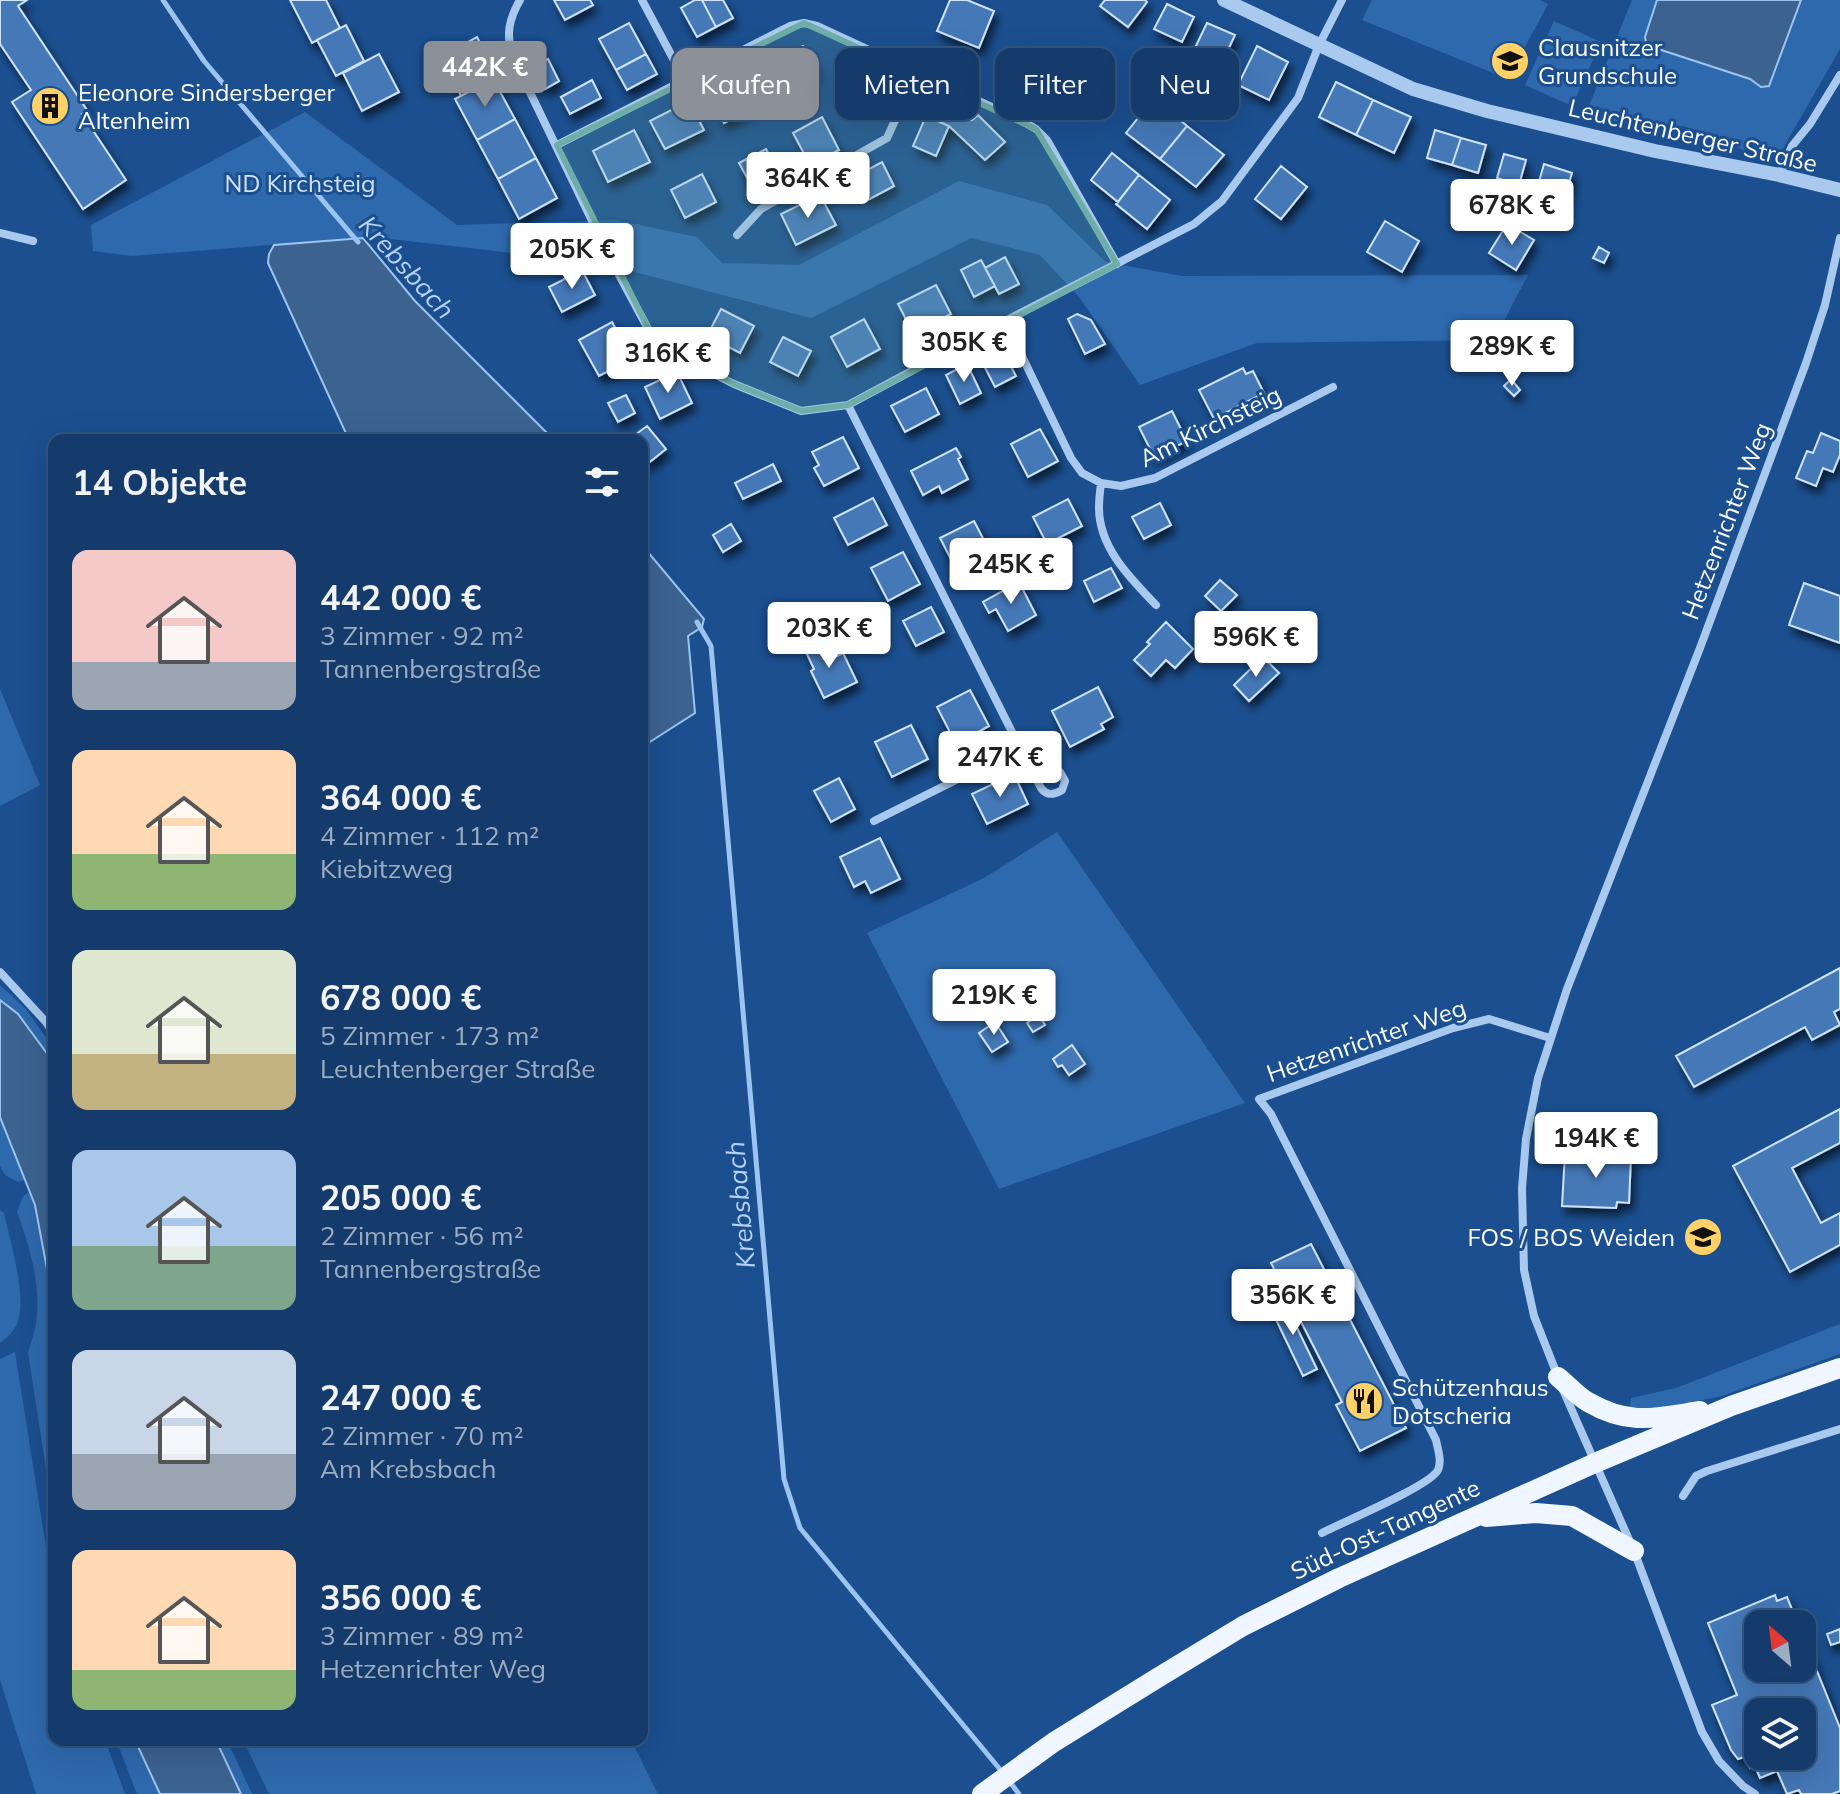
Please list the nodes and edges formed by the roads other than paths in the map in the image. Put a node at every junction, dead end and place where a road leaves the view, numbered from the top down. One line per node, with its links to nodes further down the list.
1 (520, 0): 13 (street)
2 (642, 0): 8 (street)
3 (1224, 0): 5 (street, Leuchtenberger Straße)
4 (1342, 0): 5 (street)
5 (1319, 45): 14 (street, Leuchtenberger Straße); 20 (street)
6 (746, 48): 7 (street)
7 (865, 48)
8 (672, 56)
9 (1840, 75): 14 (street)
10 (672, 85): 13 (street)
11 (979, 102): 20 (street)
12 (895, 120): 17 (street)
13 (557, 145): 23 (street)
14 (1779, 175): 15 (street, Leuchtenberger Straße)
15 (1840, 190)
16 (0, 233): 19 (street)
17 (737, 235)
18 (1840, 238): 31 (street, Hetzenrichter Weg)
19 (33, 241)
20 (1117, 264): 21 (street)
21 (1005, 321): 23 (street); 24 (street)
22 (1333, 387): 24 (street, Am Kirchsteig)
23 (848, 405): 26 (street)
24 (1101, 483): 25 (street)
25 (1156, 605)
26 (1020, 748): 27 (street); 28 (street)
27 (1027, 760): 27 (street)
28 (874, 821)
29 (0, 972): 30 (street)
30 (48, 1025)
31 (1550, 1038): 33 (street, Hetzenrichter Weg); 39 (street, Hetzenrichter Weg)
32 (1840, 1368): 34 (main road, Süd-Ost-Tangente)
33 (1558, 1377): 34 (main road); 36 (street, Hetzenrichter Weg)
34 (1731, 1406): 36 (main road, Süd-Ost-Tangente)
35 (1840, 1429): 37 (street)
36 (1595, 1463): 38 (main road, Süd-Ost-Tangente); 40 (street, Hetzenrichter Weg)
37 (1683, 1496)
38 (1470, 1518): 40 (main road); 41 (main road, Süd-Ost-Tangente)
39 (1322, 1533)
40 (1634, 1551): 42 (street, Hetzenrichter Weg)
41 (982, 1794)
42 (1755, 1794)

